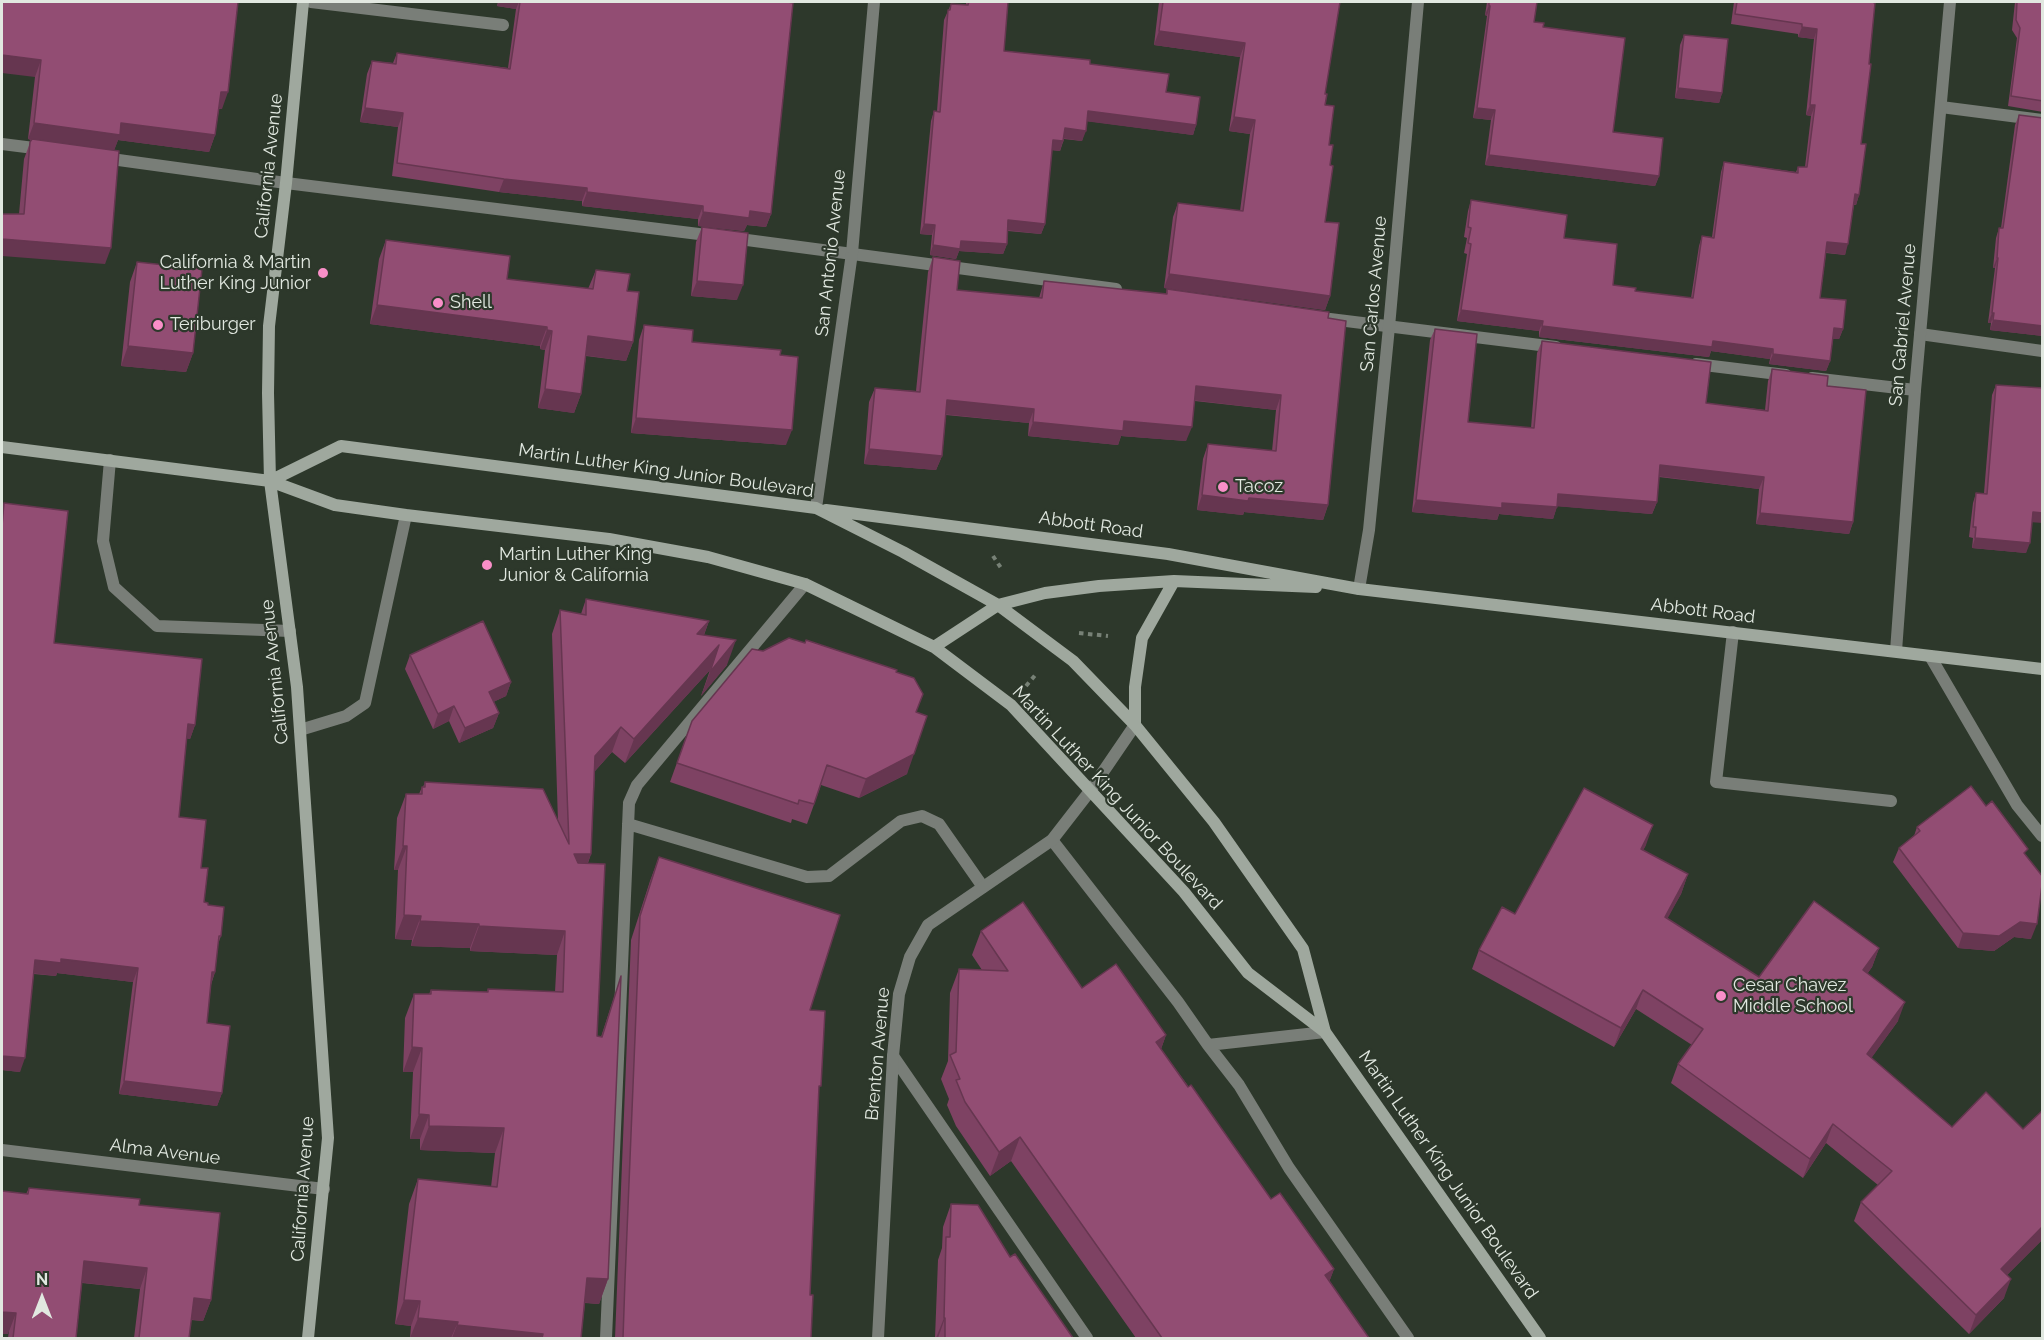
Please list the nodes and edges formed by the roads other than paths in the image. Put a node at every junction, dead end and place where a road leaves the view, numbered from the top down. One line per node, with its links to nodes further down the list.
1 (303, 2): 12 (main road, California Avenue)
2 (311, 2): 6 (street)
3 (874, 2): 13 (street, San Antonio Avenue)
4 (1418, 2): 16 (street, San Carlos Avenue)
5 (1950, 2): 7 (street, San Gabriel Avenue)
6 (503, 25)
7 (1941, 107): 8 (street); 17 (street, San Gabriel Avenue)
8 (2043, 120)
9 (2, 144): 10 (street)
10 (59, 152)
11 (93, 156): 12 (street)
12 (286, 183): 13 (street); 24 (main road, California Avenue)
13 (852, 253): 14 (street); 25 (street, San Antonio Avenue)
14 (1132, 292)
15 (1319, 318): 16 (street)
16 (1389, 327): 18 (street); 29 (street, San Carlos Avenue)
17 (1920, 334): 19 (street); 21 (street, San Gabriel Avenue)
18 (1565, 348)
19 (2043, 351)
20 (1682, 362): 21 (street)
21 (1915, 390): 34 (street, San Gabriel Avenue)
22 (2, 447): 23 (main road, Martin Luther King Junior Boulevard)
23 (110, 460): 24 (main road, Martin Luther King Junior Boulevard); 31 (street)
24 (270, 481): 25 (main road, Martin Luther King Junior Boulevard); 26 (main road, Martin Luther King Junior Boulevard); 31 (main road, California Avenue)
25 (816, 508): 29 (main road, Abbott Road); 30 (main road, Martin Luther King Junior Boulevard)
26 (406, 515): 28 (main road, Martin Luther King Junior Boulevard); 38 (street)
27 (1174, 581): 29 (main road, Abbott Road); 30 (main road, Abbott Road); 37 (main road)
28 (805, 584): 33 (main road, Martin Luther King Junior Boulevard); 41 (street)
29 (1359, 589): 32 (main road, Abbott Road)
30 (998, 605): 33 (main road, Abbott Road); 37 (main road, Martin Luther King Junior Boulevard)
31 (290, 630): 38 (main road, California Avenue)
32 (1733, 632): 34 (main road, Abbott Road); 40 (street)
33 (934, 647): 39 (main road, Martin Luther King Junior Boulevard)
34 (1896, 651): 35 (main road, Abbott Road)
35 (1930, 656): 36 (main road, Abbott Road); 42 (street)
36 (2043, 669)
37 (1135, 725): 39 (street, Brenton Avenue); 45 (main road, Martin Luther King Junior Boulevard)
38 (300, 730): 49 (main road, California Avenue)
39 (1090, 791): 43 (street, Brenton Avenue); 45 (main road, Martin Luther King Junior Boulevard)
40 (1891, 801)
41 (628, 824): 44 (street); 51 (street)
42 (2043, 836)
43 (1052, 840): 44 (street, Brenton Avenue); 46 (street)
44 (983, 887): 47 (street, Brenton Avenue)
45 (1325, 1032): 46 (street); 55 (main road, Martin Luther King Junior Boulevard)
46 (1208, 1045): 54 (street)
47 (893, 1056): 52 (street, Brenton Avenue); 53 (street)
48 (2, 1150): 49 (street, Alma Avenue)
49 (324, 1189): 50 (main road, California Avenue)
50 (308, 1338)
51 (606, 1338)
52 (878, 1338)
53 (1087, 1338)
54 (1408, 1338)
55 (1540, 1338)

